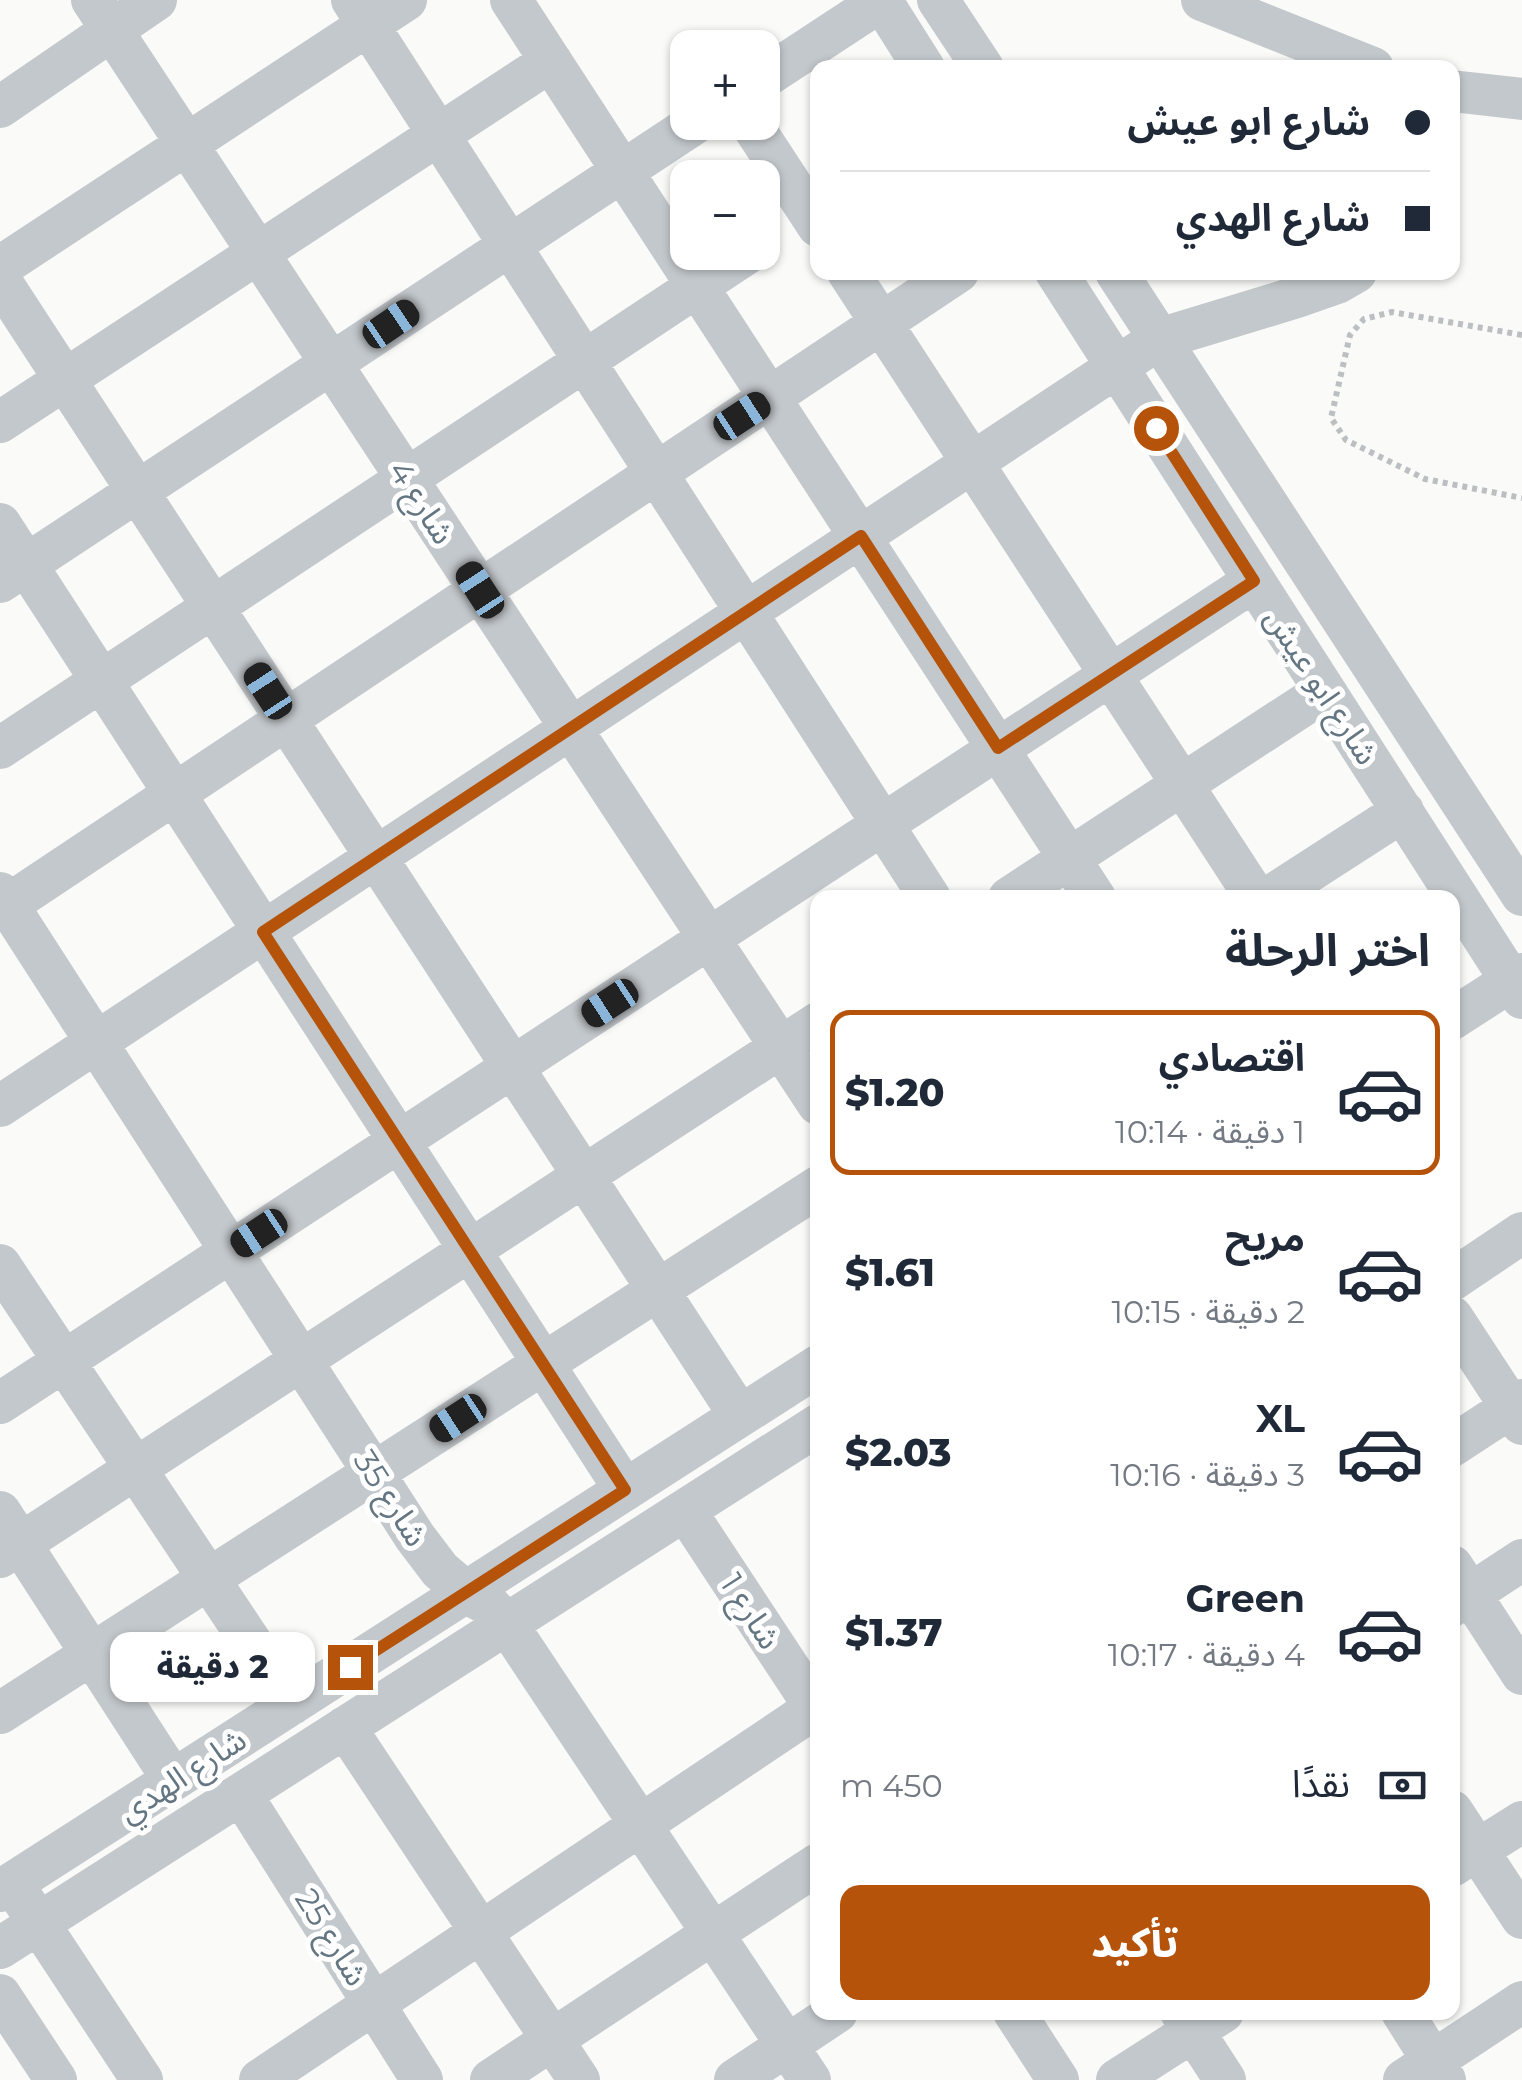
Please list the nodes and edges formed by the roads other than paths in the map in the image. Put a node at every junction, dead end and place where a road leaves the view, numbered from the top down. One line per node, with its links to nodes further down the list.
1 (156, 0): 8 (street)
2 (406, 0): 7 (street)
3 (511, 0): 12 (street)
4 (881, 0): 9 (street); 13 (street)
5 (938, 0): 10 (street)
6 (1217, 3): 11 (street)
7 (360, 12): 17 (street); 20 (street)
8 (102, 15): 16 (street); 20 (street, شارع 4)
9 (919, 60)
10 (977, 60)
11 (1354, 60)
12 (551, 61): 17 (street); 21 (street)
13 (780, 67)
14 (1460, 93): 15 (street)
15 (1522, 98)
16 (0, 107)
17 (438, 134): 25 (street); 26 (street)
18 (670, 140): 21 (street)
19 (763, 140): 22 (street)
20 (186, 144): 26 (street, شارع 4); 27 (street)
21 (622, 172): 25 (street); 35 (street)
22 (810, 208)
23 (810, 218): 24 (street)
24 (780, 233)
25 (510, 246): 38 (street); 39 (street)
26 (258, 253): 39 (street, شارع 4); 41 (street)
27 (0, 267)
28 (721, 270): 35 (street)
29 (0, 280): 41 (street)
30 (853, 280): 36 (street)
31 (946, 280): 36 (street)
32 (1061, 280): 40 (street, شارع ابو عيش)
33 (1121, 280): 37 (street, شارع ابو عيش)
34 (1341, 280): 37 (street)
35 (697, 286): 38 (street); 42 (street)
36 (881, 324): 42 (street); 44 (street)
37 (1160, 338): 40 (street); 74 (street, شارع ابو عيش)
38 (584, 361): 45 (street); 46 (street)
39 (331, 364): 46 (street, شارع 4); 47 (street)
40 (1117, 366): 44 (street); 51 (street, شارع ابو عيش)
41 (64, 380): 43 (street); 47 (street)
42 (770, 398): 45 (street); 49 (street)
43 (0, 422)
44 (972, 462): 49 (street); 55 (street)
45 (656, 473): 52 (street); 54 (street)
46 (407, 479): 52 (street, شارع 4); 53 (street)
47 (138, 492): 50 (street); 53 (street)
48 (0, 524): 50 (street)
49 (861, 536): 54 (street); 61 (street)
50 (13, 574): 56 (street)
51 (1254, 581): 55 (street); 57 (street, شارع ابو عيش)
52 (480, 590): 58 (street); 59 (street, شارع 4)
53 (212, 607): 56 (street); 58 (street)
54 (746, 612): 59 (street); 65 (street)
55 (1110, 675): 61 (street); 62 (street)
56 (101, 681): 60 (street); 63 (street)
57 (1325, 691): 62 (street); 64 (street, شارع ابو عيش)
58 (286, 719): 63 (street); 66 (street)
59 (570, 728): 66 (street); 78 (street, شارع 4)
60 (0, 748)
61 (998, 748): 65 (street); 67 (street)
62 (1182, 784): 67 (street); 71 (street)
63 (174, 794): 75 (street); 77 (street)
64 (1402, 811): 72 (street); 73 (street, شارع ابو عيش)
65 (882, 824): 68 (street); 78 (street)
66 (376, 857): 77 (street); 85 (street)
67 (1069, 858): 69 (street); 70 (street)
68 (925, 890)
69 (1021, 890)
70 (1091, 890)
71 (1251, 890)
72 (1280, 890)
73 (1440, 890)
74 (1522, 895)
75 (2, 903): 83 (street, شارع 35)
76 (1522, 914): 79 (street)
77 (263, 932): 83 (street); 88 (street)
78 (708, 938): 84 (street, شارع 4); 85 (street)
79 (1468, 948): 80 (street, شارع ابو عيش)
80 (1518, 984): 81 (street)
81 (1460, 1015)
82 (810, 1027): 84 (street)
83 (96, 1042): 87 (street); 93 (street, شارع 35)
84 (780, 1047): 86 (street, شارع 4); 89 (street)
85 (512, 1067): 88 (street); 89 (street)
86 (810, 1092)
87 (0, 1106)
88 (399, 1141): 92 (street); 93 (street)
89 (583, 1176): 92 (street); 96 (street)
90 (810, 1193): 96 (street)
91 (1522, 1233): 95 (street)
92 (470, 1250): 99 (street); 100 (street)
93 (231, 1251): 98 (street); 99 (street, شارع 35)
94 (0, 1265): 98 (street)
95 (1460, 1275)
96 (658, 1290): 100 (street); 104 (street)
97 (1460, 1328): 103 (street)
98 (65, 1360): 102 (street); 107 (street)
99 (301, 1360): 107 (street); 108 (street, شارع 35)
100 (543, 1364): 108 (street); 109 (street)
101 (810, 1371): 104 (street, شارع الهدي)
102 (0, 1403)
103 (1518, 1410): 106 (street)
104 (740, 1416): 109 (street, شارع الهدي)
105 (810, 1440): 110 (street, شارع الهدي)
106 (1460, 1442)
107 (136, 1468): 111 (street); 113 (street)
108 (374, 1472): 113 (street); 116 (street, شارع 35)
109 (625, 1490): 116 (street, شارع الهدي)
110 (686, 1510): 117 (street, شارع الهدي); 120 (street, شارع 1)
111 (7, 1538): 118 (street)
112 (1522, 1560): 114 (street)
113 (209, 1578): 118 (street); 121 (street)
114 (1460, 1588)
115 (1460, 1592): 119 (street)
116 (468, 1593): 117 (street, شارع 35); 121 (street, شارع الهدي)
117 (506, 1624): 124 (street, شارع الهدي); 128 (street, شارع 35)
118 (92, 1654): 122 (street); 125 (street)
119 (1522, 1674)
120 (810, 1697)
121 (292, 1704): 125 (street, شارع الهدي)
122 (0, 1712)
123 (810, 1713): 128 (street)
124 (345, 1727): 126 (street, شارع الهدي); 134 (street)
125 (173, 1780): 131 (street, شارع الهدي)
126 (241, 1794): 133 (street, شارع الهدي); 139 (street, شارع 25)
127 (1522, 1822): 129 (street)
128 (640, 1825): 134 (street); 135 (street, شارع 35)
129 (1465, 1858): 132 (street)
130 (810, 1869): 135 (street)
131 (4, 1880): 133 (street)
132 (1522, 1918)
133 (38, 1923): 136 (street, شارع الهدي); 149 (street)
134 (481, 1932): 139 (street); 145 (street)
135 (712, 1934): 145 (street); 146 (street, شارع 35)
136 (0, 1948)
137 (0, 1995): 148 (street)
138 (1522, 2002): 147 (street)
139 (374, 2004): 150 (street); 151 (street, شارع 25)
140 (831, 2020): 146 (street)
141 (1019, 2020): 155 (street)
142 (1198, 2020): 156 (street)
143 (1199, 2020): 157 (street)
144 (1405, 2020): 147 (street)
145 (552, 2040): 152 (street); 153 (street)
146 (798, 2063): 154 (street)
147 (1427, 2074)
148 (56, 2080)
149 (142, 2080)
150 (260, 2080)
151 (422, 2080)
152 (490, 2080)
153 (579, 2080)
154 (735, 2080)
155 (1058, 2080)
156 (1118, 2080)
157 (1225, 2080)

